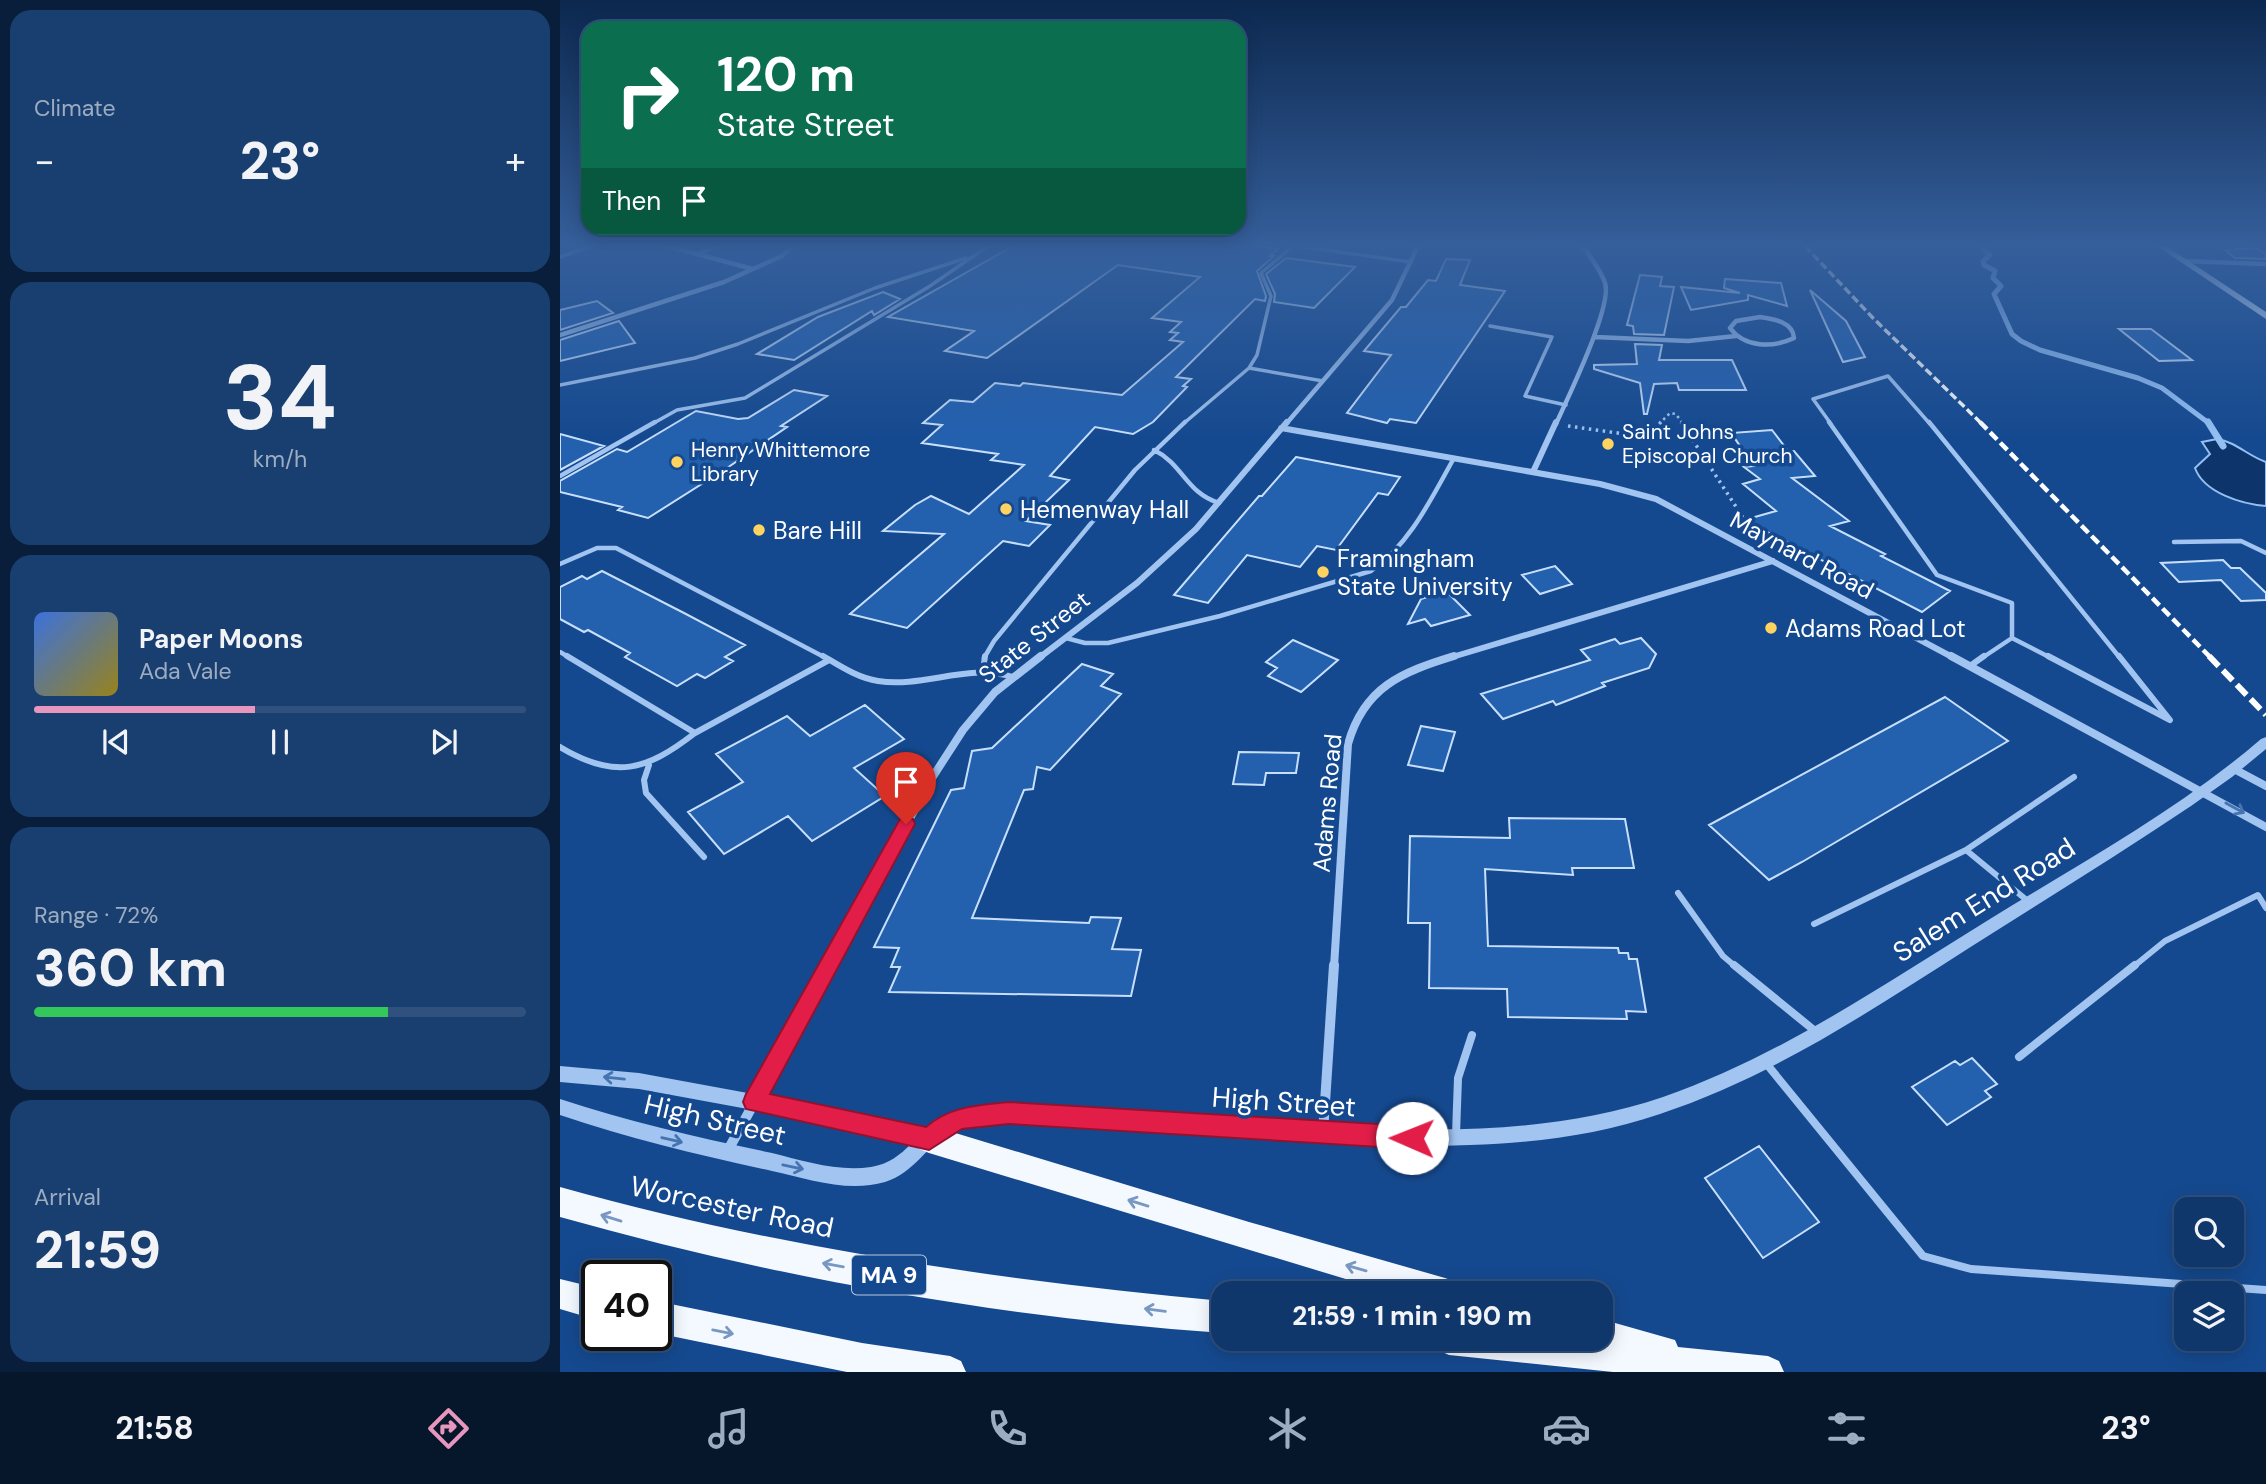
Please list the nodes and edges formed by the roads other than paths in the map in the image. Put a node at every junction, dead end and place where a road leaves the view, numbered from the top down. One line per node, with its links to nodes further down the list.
1 (645, 310): 8 (street)
2 (820, 310): 13 (lane)
3 (890, 310): 19 (lane)
4 (1267, 310): 11 (lane)
5 (1383, 310): 12 (street, State Street)
6 (1602, 310): 10 (street)
7 (1490, 326): 14 (lane)
8 (560, 335)
9 (1736, 336): 9 (street); 10 (street)
10 (1595, 337): 14 (street)
11 (1249, 368): 12 (lane); 16 (lane)
12 (1323, 381): 15 (street, State Street)
13 (560, 385)
14 (1566, 405): 18 (street)
15 (1281, 428): 17 (street, Maynard Road); 20 (street, State Street)
16 (1154, 450): 20 (lane); 30 (lane)
17 (1454, 458): 18 (street, Maynard Road); 25 (lane)
18 (1533, 472): 23 (street, Maynard Road)
19 (560, 476)
20 (1219, 503): 25 (street, State Street)
21 (2174, 542): 22 (lane)
22 (2266, 553)
23 (1773, 561): 29 (street, Maynard Road); 55 (street, Adams Road)
24 (560, 564): 28 (lane)
25 (1066, 638): 31 (street, State Street)
26 (2012, 638): 26 (lane); 29 (lane)
27 (560, 652): 32 (lane)
28 (829, 660): 30 (lane); 32 (lane)
29 (1970, 666): 39 (street, Maynard Road)
30 (983, 671): 31 (lane)
31 (1013, 677): 53 (street, State Street)
32 (695, 733): 35 (lane)
33 (2266, 742): 36 (street, Salem End Road)
34 (560, 747): 35 (lane)
35 (649, 765): 42 (lane)
36 (2234, 769): 38 (street); 39 (street, Salem End Road)
37 (2074, 777): 41 (lane)
38 (2266, 786)
39 (2203, 791): 40 (street, Maynard Road, one-way to 40); 44 (street, Salem End Road)
40 (2266, 827)
41 (1966, 850): 44 (lane); 46 (lane)
42 (704, 857)
43 (1678, 893): 47 (lane)
44 (2029, 902): 47 (street, Salem End Road)
45 (2266, 908): 49 (lane)
46 (1814, 924)
47 (1818, 1033): 50 (street, Salem End Road)
48 (1472, 1035): 56 (lane)
49 (2019, 1057)
50 (1765, 1062): 52 (street, Salem End Road); 61 (lane)
51 (560, 1074): 53 (street, High Street, one-way to 51)
52 (1718, 1084): 56 (street, High Street)
53 (754, 1102): 57 (street, High Street); 58 (street, State Street)
54 (560, 1107): 58 (street, High Street, one-way to 58)
55 (1323, 1133): 56 (street, High Street); 57 (street, High Street)
56 (1456, 1138)
57 (929, 1139): 58 (street, High Street, one-way to 57); 60 (highway, one-way to 57)
58 (726, 1153)
59 (560, 1202): 64 (highway, Worcester Road / MA 9, one-way to 59)
60 (1404, 1281)
61 (2266, 1290)
62 (560, 1294): 63 (highway)
63 (581, 1300)
64 (1211, 1316)
65 (672, 1320): 69 (highway, one-way to 69)
66 (1613, 1338): 68 (highway)
67 (1564, 1351): 68 (highway)
68 (1757, 1371)
69 (950, 1372)

